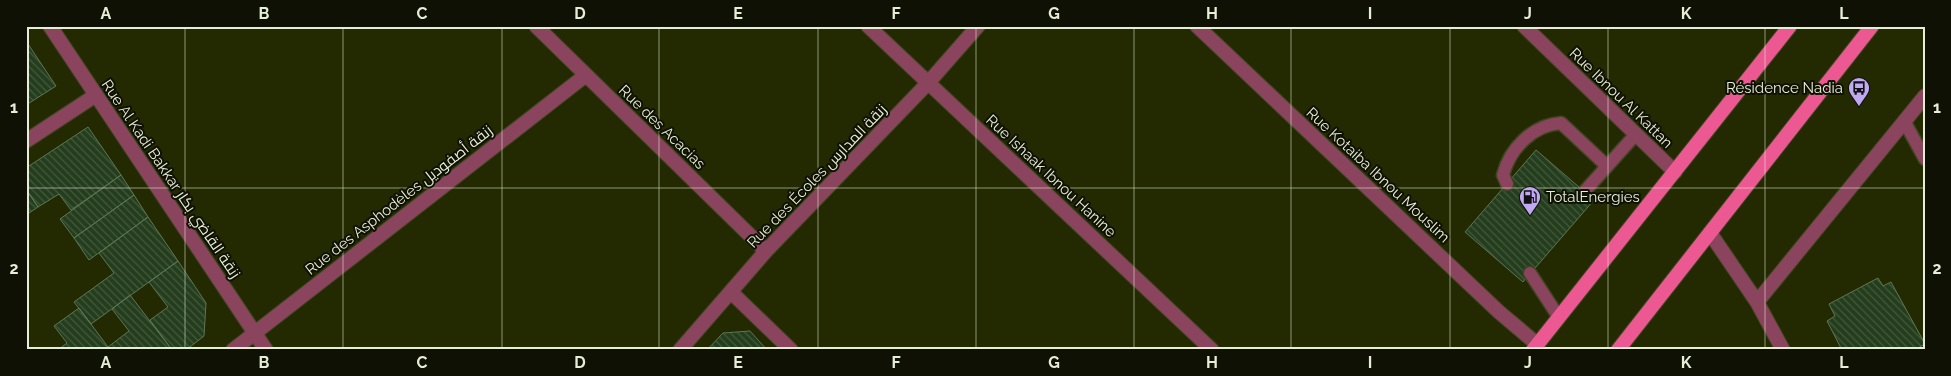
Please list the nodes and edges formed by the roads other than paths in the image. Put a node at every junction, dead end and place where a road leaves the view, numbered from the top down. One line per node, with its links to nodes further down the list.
1 (50, 26): 11 (street, Rue Al Kadi Bakkar زنقة القاضي بكار)
2 (536, 26): 9 (street, Rue des Acacias)
3 (868, 26): 10 (street, Rue Ishaak Ibnou Hanine)
4 (978, 26): 10 (street, Rue des Écoles زنقة المدارس)
5 (1197, 26): 28 (street, Rue Kotaiba Ibnou Mouslim)
6 (1524, 26): 14 (street, Rue Ibnou Al Kattan)
7 (1790, 26): 18 (main road)
8 (1872, 26): 21 (main road)
9 (586, 75): 22 (street, Rue des Acacias); 27 (street, Rue des Asphodèles زنقة أصفوديل)
10 (928, 83): 22 (street, Rue des Écoles زنقة المدارس); 33 (street, Rue Ishaak Ibnou Hanine)
11 (96, 95): 15 (street); 27 (street, Rue Al Kadi Bakkar زنقة القاضي بكار)
12 (1925, 96): 13 (street)
13 (1904, 121): 16 (lane); 25 (street)
14 (1636, 134): 17 (lane); 18 (street, Rue Ibnou Al Kattan)
15 (26, 141)
16 (1925, 159)
17 (1607, 166): 19 (lane); 20 (lane)
18 (1675, 172): 26 (main road)
19 (1507, 184)
20 (1584, 192)
21 (1710, 233): 25 (street); 34 (main road)
22 (766, 251): 24 (street, Rue des Écoles زنقة المدارس)
23 (1530, 273): 26 (lane)
24 (732, 293): 31 (street, Rue des Écoles زنقة المدارس); 32 (street)
25 (1757, 302): 35 (street)
26 (1558, 316): 28 (main road)
27 (255, 333): 29 (street, Rue des Asphodèles زنقة أصفوديل); 30 (street, Rue Al Kadi Bakkar زنقة القاضي بكار)
28 (1535, 347)
29 (233, 350)
30 (266, 350)
31 (680, 350)
32 (791, 350)
33 (1212, 350)
34 (1618, 350)
35 (1783, 350)

